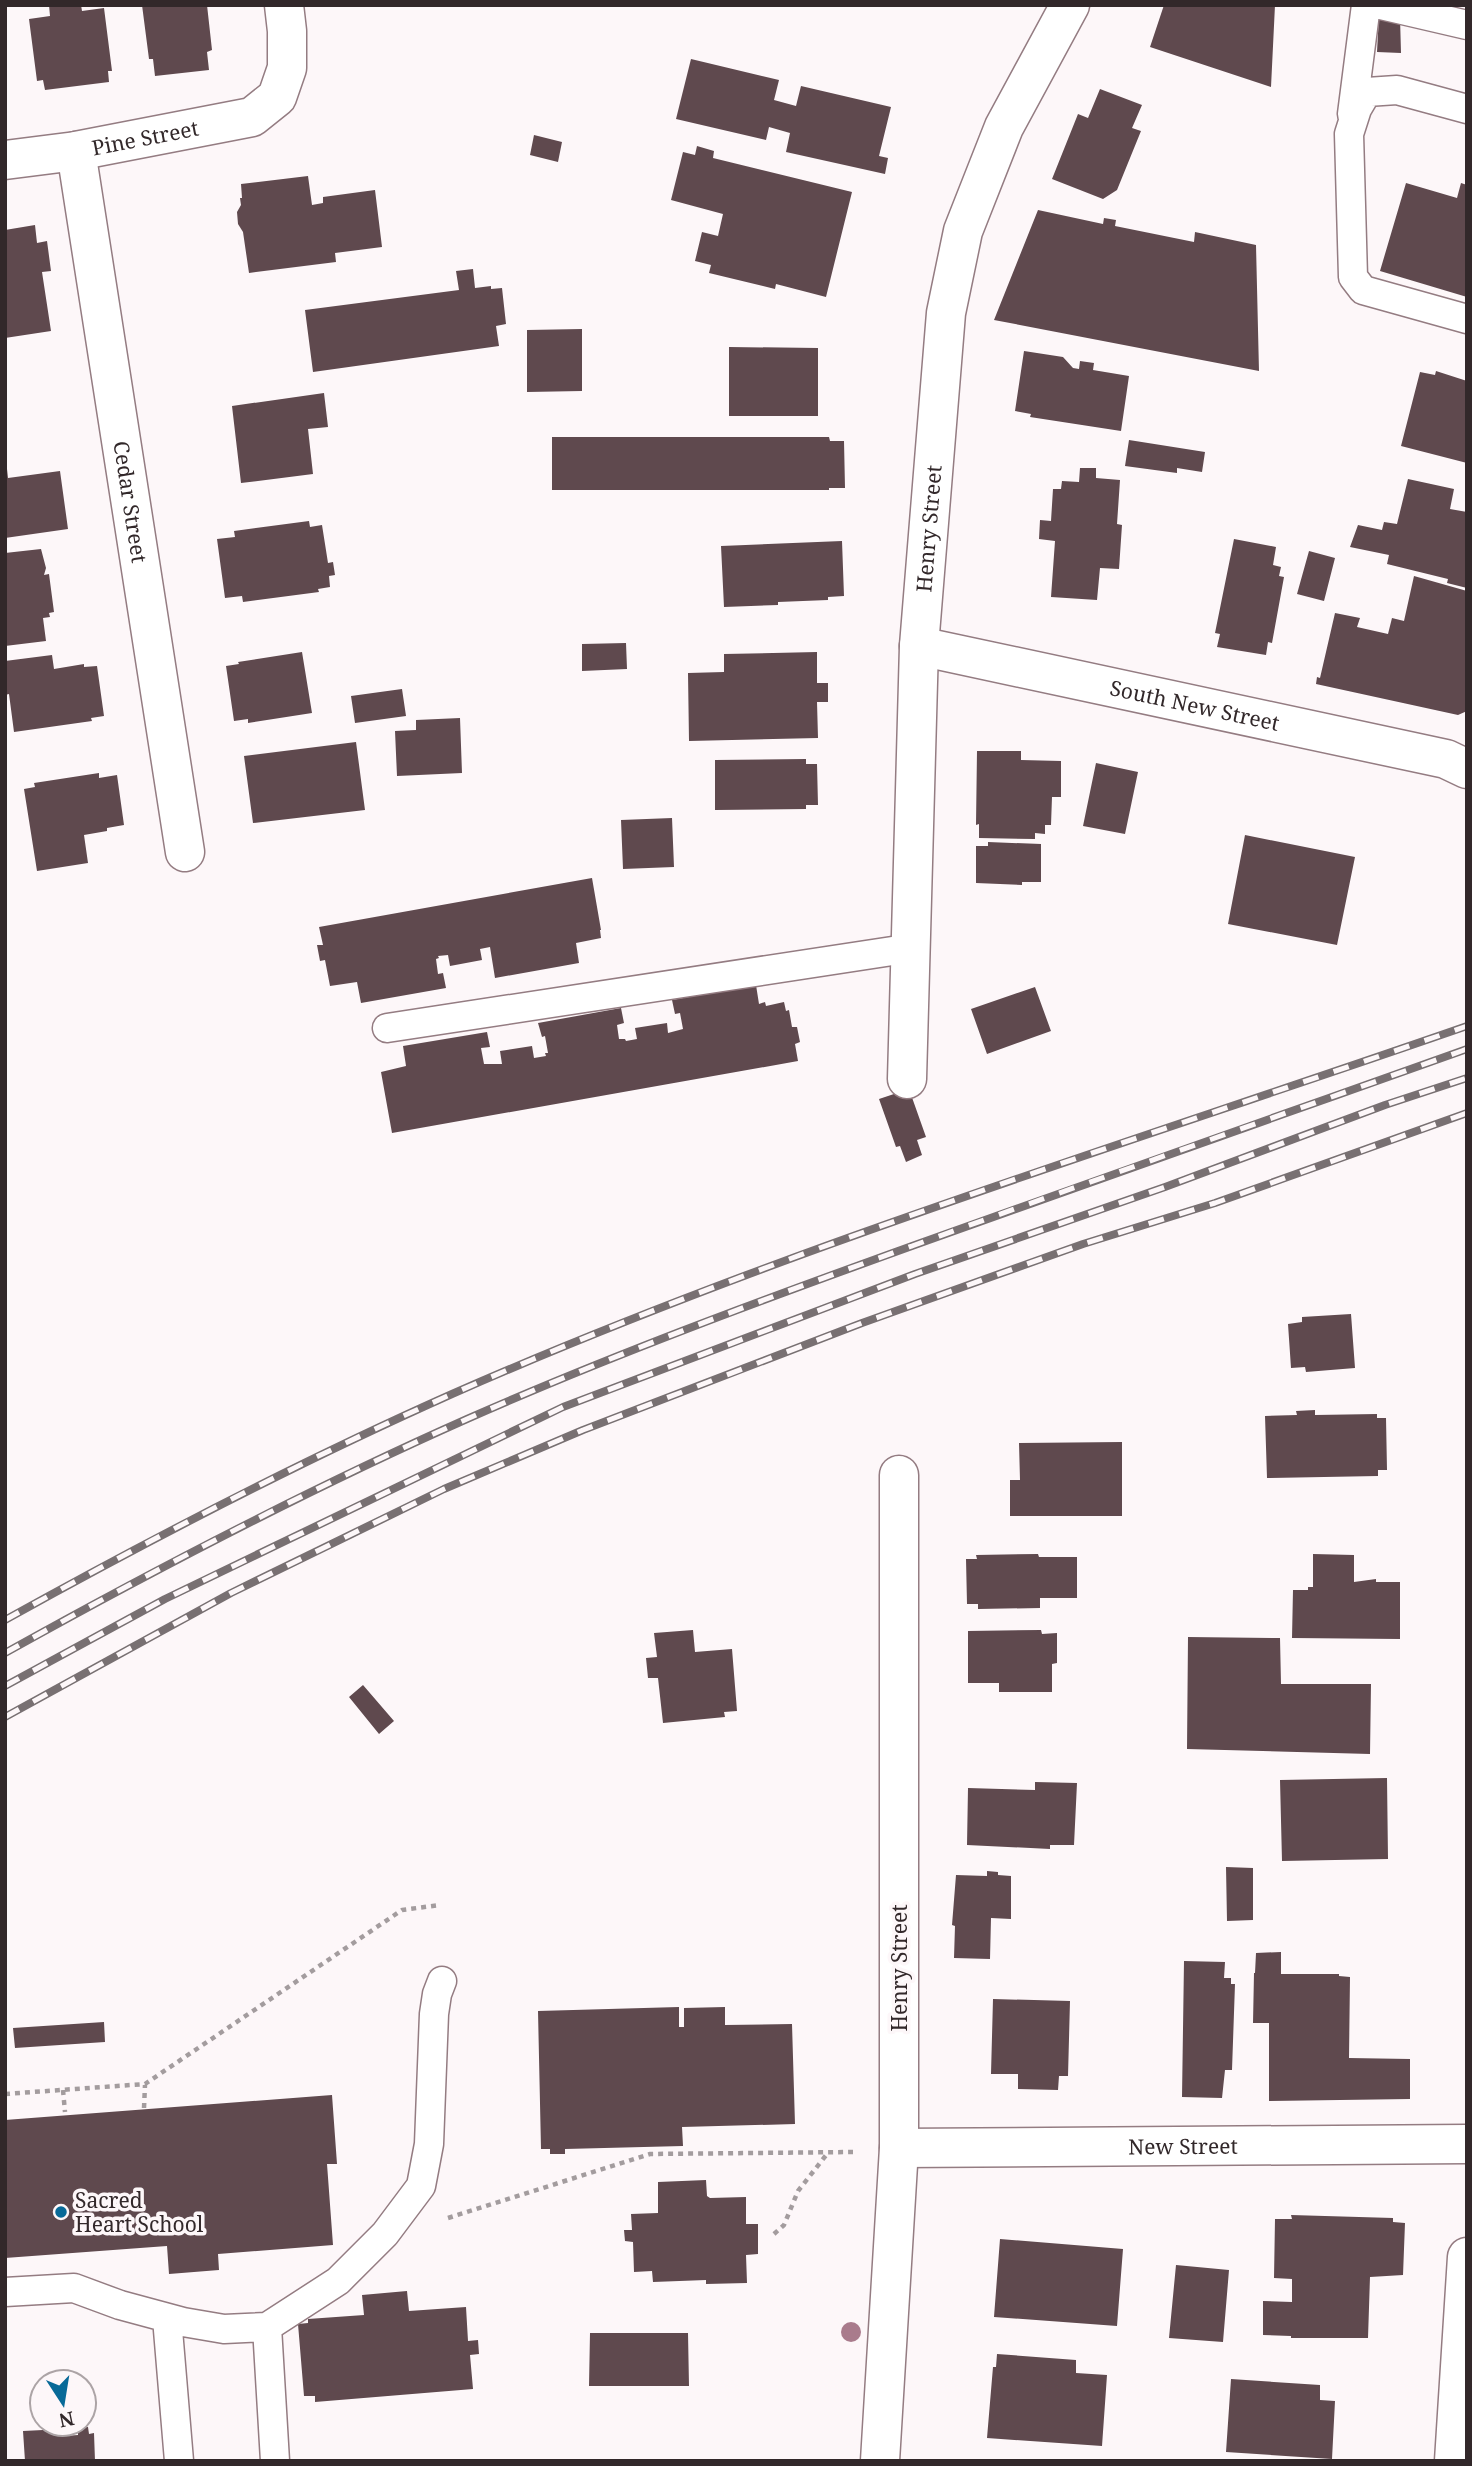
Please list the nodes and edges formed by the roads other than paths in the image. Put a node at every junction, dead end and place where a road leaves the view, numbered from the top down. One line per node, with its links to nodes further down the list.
1 (284, 5): 8 (street, Pine Street)
2 (1070, 5): 11 (street, Henry Street)
3 (1366, 5): 7 (lane)
4 (1381, 5): 5 (lane)
5 (1467, 26)
6 (1467, 109): 7 (lane)
7 (1349, 134): 10 (lane)
8 (76, 151): 9 (street, Pine Street); 13 (street, Cedar Street)
9 (5, 160)
10 (1467, 319)
11 (919, 646): 12 (street, South New Street); 14 (street, Henry Street)
12 (1467, 769)
13 (185, 852)
14 (912, 948): 15 (lane); 16 (street, Henry Street)
15 (387, 1028)
16 (907, 1079)
17 (899, 1475): 20 (street, Henry Street)
18 (442, 1982): 24 (lane)
19 (1467, 2144): 20 (street, New Street)
20 (899, 2148): 27 (street, Henry Street)
21 (1467, 2257): 28 (street)
22 (5, 2292): 23 (lane)
23 (167, 2318): 24 (lane); 25 (lane)
24 (267, 2327): 26 (lane)
25 (179, 2461)
26 (275, 2461)
27 (880, 2461)
28 (1454, 2461)

